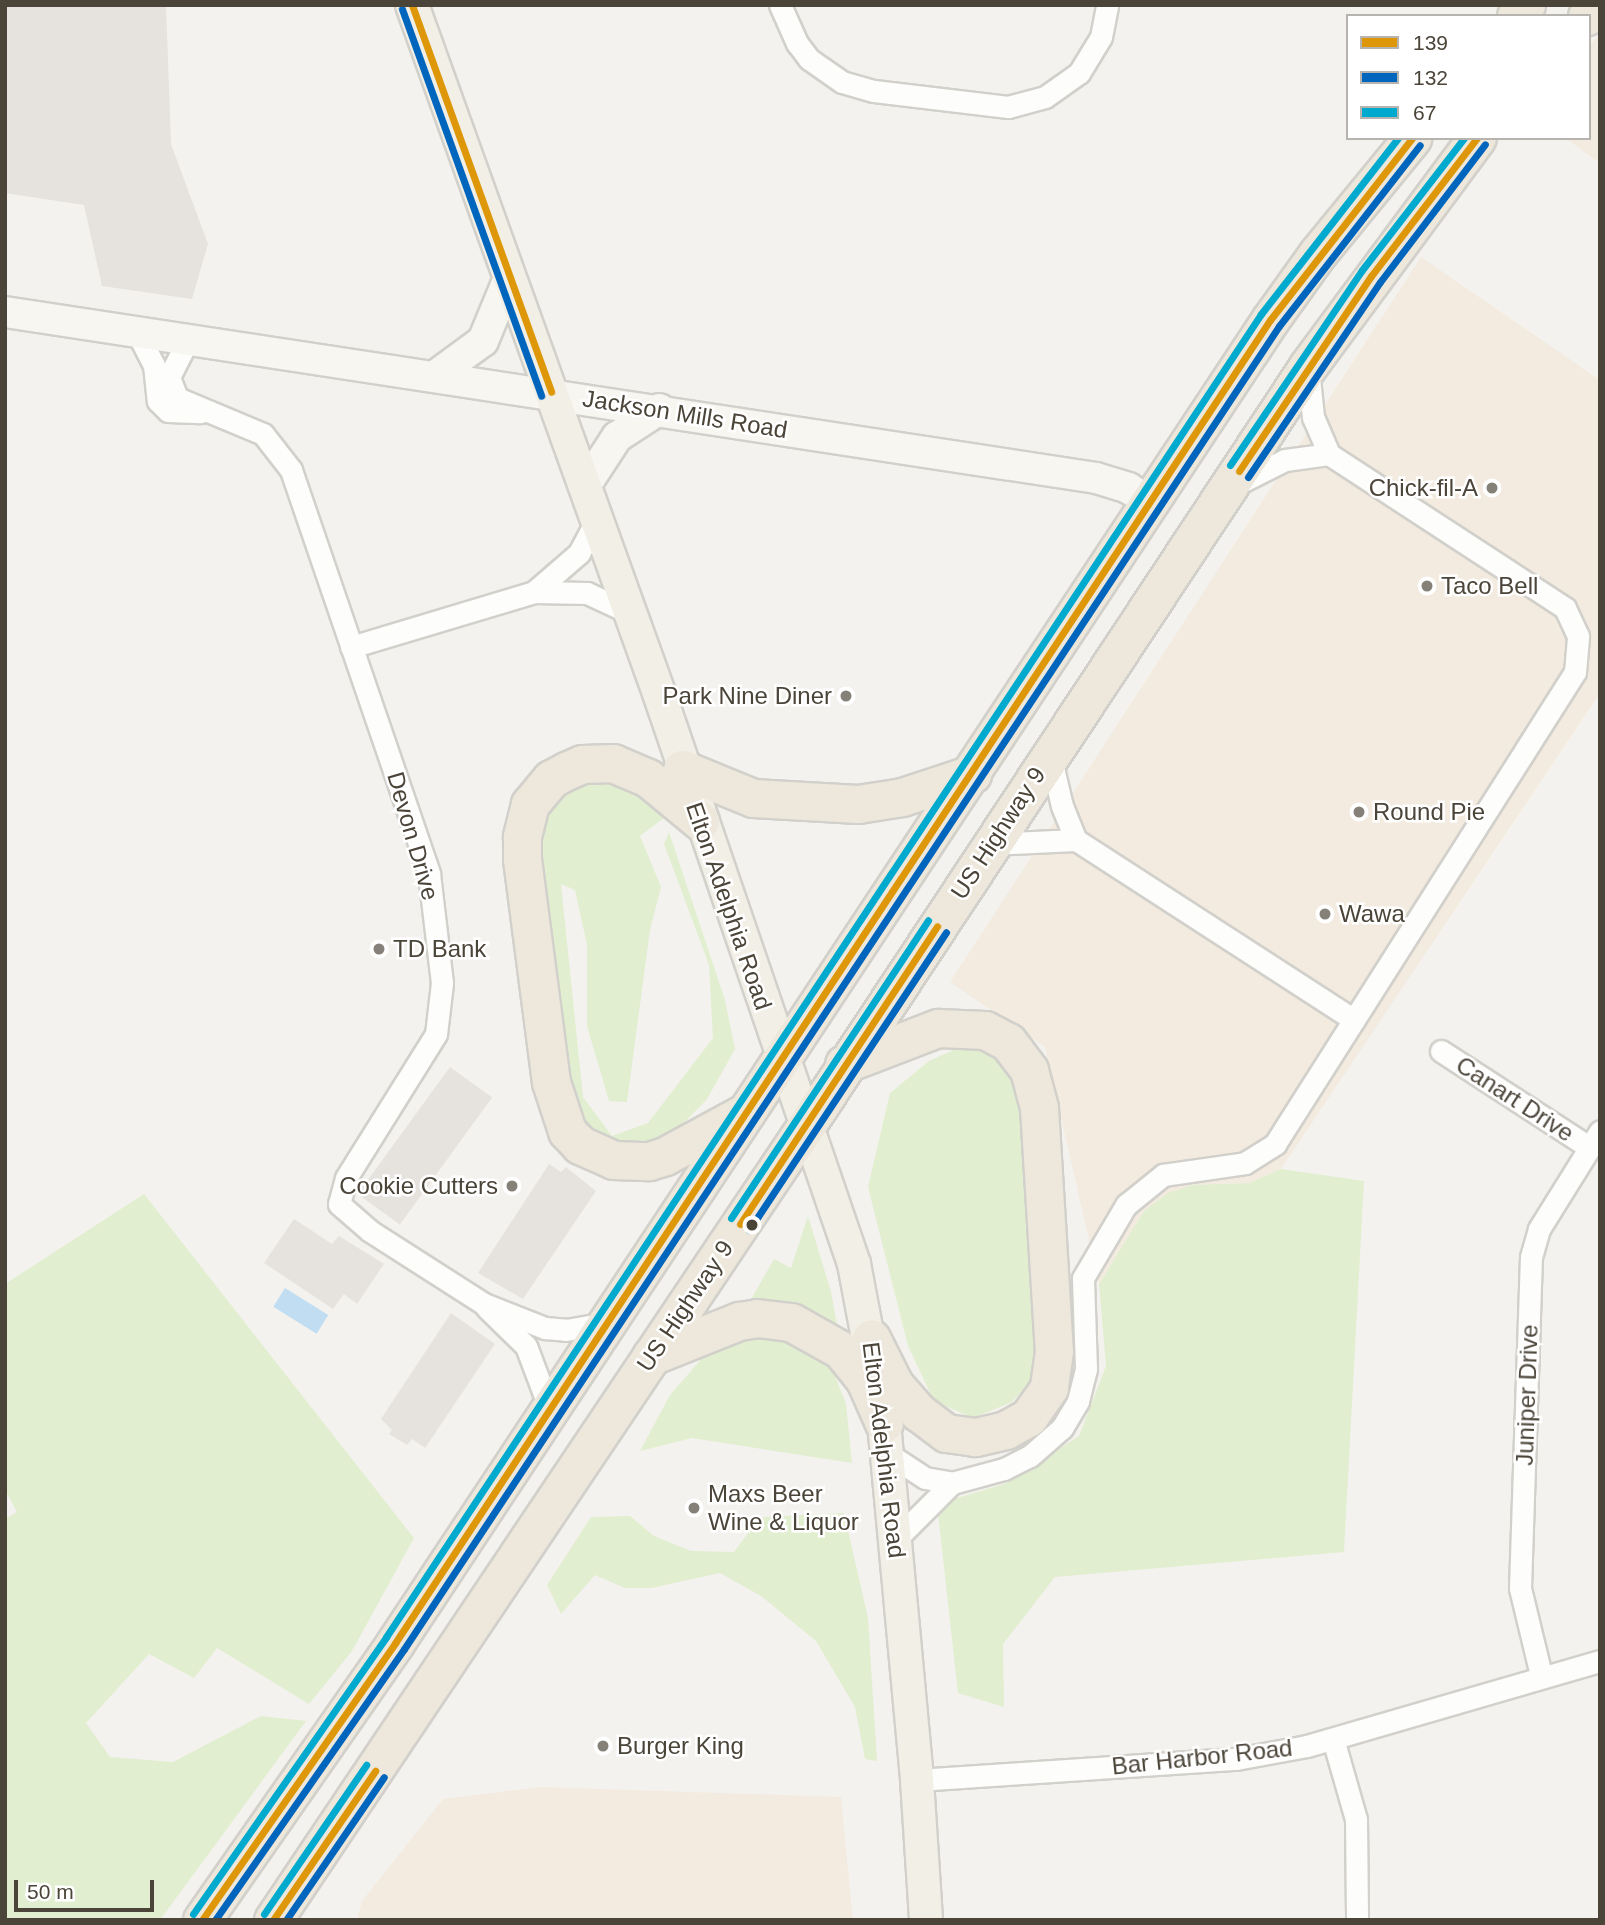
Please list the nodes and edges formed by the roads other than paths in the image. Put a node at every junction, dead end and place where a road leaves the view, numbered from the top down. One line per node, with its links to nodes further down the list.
1 (412, 5): 6 (main road, Elton Adelphia Road)
2 (780, 5): 3 (street)
3 (1107, 5)
4 (1410, 140): 18 (highway)
5 (1476, 140): 10 (highway, US Highway 9)
6 (509, 278): 11 (main road); 12 (main road, Elton Adelphia Road)
7 (5, 312): 8 (main road, Jackson Mills Road)
8 (137, 332): 9 (main road, Jackson Mills Road); 14 (street, Devon Drive)
9 (187, 340): 11 (main road, Jackson Mills Road); 14 (street, Devon Drive)
10 (1308, 366): 15 (street); 17 (highway, US Highway 9)
11 (435, 376): 12 (main road, Jackson Mills Road)
12 (551, 392): 13 (main road, Jackson Mills Road); 16 (main road, Elton Adelphia Road)
13 (660, 409): 16 (main road); 18 (main road, Jackson Mills Road)
14 (206, 412): 22 (street, Devon Drive)
15 (1329, 454): 17 (street); 29 (street)
16 (585, 486): 19 (main road, Elton Adelphia Road)
17 (1227, 489): 23 (highway, US Highway 9)
18 (1152, 503): 25 (highway)
19 (597, 519): 20 (street); 21 (main road, Elton Adelphia Road)
20 (534, 592): 21 (street); 22 (street)
21 (630, 613): 24 (main road, Elton Adelphia Road)
22 (351, 647): 36 (street, Devon Drive)
23 (1050, 754): 27 (street); 28 (highway, US Highway 9)
24 (682, 769): 25 (highway); 26 (main road, Elton Adelphia Road)
25 (972, 774): 31 (highway)
26 (700, 821): 31 (main road, Elton Adelphia Road); 33 (highway)
27 (1076, 840): 28 (street); 29 (street)
28 (990, 844): 32 (highway, US Highway 9)
29 (1354, 1020): 42 (street)
30 (1441, 1051): 35 (street, Canart Drive)
31 (781, 1057): 33 (highway); 34 (main road, Elton Adelphia Road)
32 (844, 1065): 34 (highway, US Highway 9); 38 (highway)
33 (750, 1110): 37 (highway)
34 (806, 1126): 38 (main road, Elton Adelphia Road); 39 (highway, US Highway 9)
35 (1594, 1139): 45 (street, Juniper Drive)
36 (484, 1304): 37 (street); 40 (street)
37 (609, 1323): 40 (highway)
38 (871, 1338): 41 (main road, Elton Adelphia Road)
39 (651, 1356): 41 (highway); 49 (highway, US Highway 9)
40 (550, 1410): 48 (highway)
41 (886, 1438): 42 (street); 43 (main road, Elton Adelphia Road)
42 (952, 1483): 43 (street)
43 (896, 1539): 47 (main road, Elton Adelphia Road)
44 (1600, 1661): 45 (street, Bar Harbor Road)
45 (1541, 1675): 46 (street, Bar Harbor Road)
46 (1333, 1740): 47 (street, Bar Harbor Road); 51 (street)
47 (918, 1780): 50 (main road, Elton Adelphia Road)
48 (202, 1920)
49 (273, 1920)
50 (926, 1920)
51 (1357, 1920)

